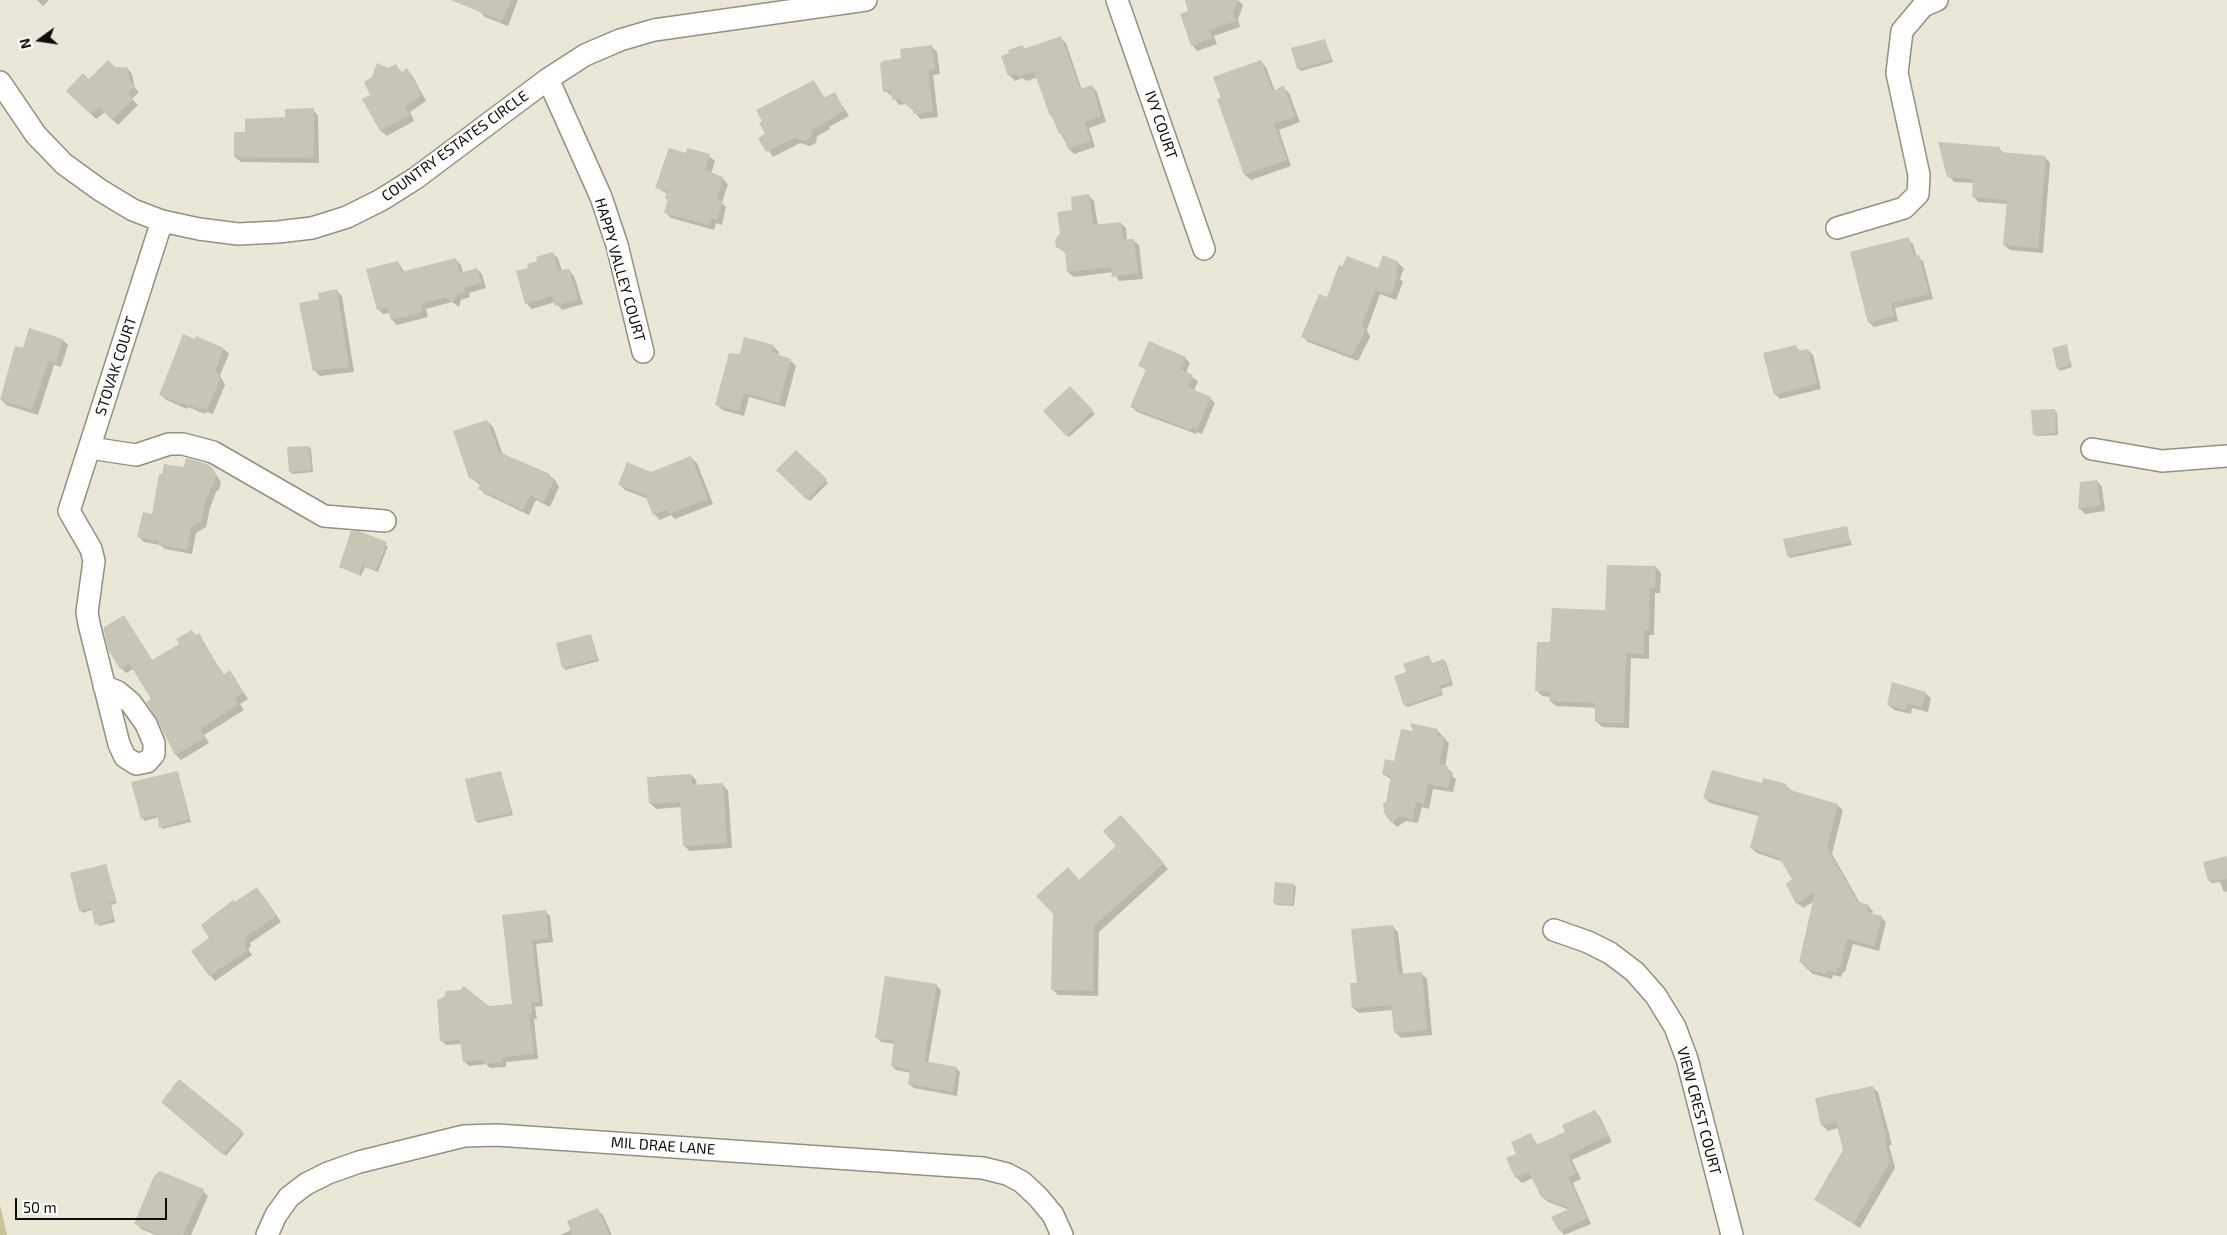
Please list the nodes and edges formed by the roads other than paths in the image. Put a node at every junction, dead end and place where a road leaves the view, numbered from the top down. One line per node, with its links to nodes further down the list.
1 (866, 0): 4 (street, COUNTRY ESTATES CIRCLE)
2 (1117, 0): 8 (street, IVY COURT)
3 (1937, 0): 7 (street)
4 (548, 79): 6 (street, COUNTRY ESTATES CIRCLE); 9 (street, HAPPY VALLEY COURT)
5 (0, 82): 6 (street, COUNTRY ESTATES CIRCLE)
6 (162, 221): 10 (street, STOVAK COURT)
7 (1837, 228)
8 (1204, 249)
9 (643, 352)
10 (90, 448): 13 (street); 14 (street, STOVAK COURT)
11 (2092, 449): 12 (street)
12 (2227, 456)
13 (385, 521)
14 (104, 686)
15 (1554, 930): 18 (street, VIEW CREST COURT)
16 (267, 1235): 17 (street, MIL DRAE LANE)
17 (1062, 1235)
18 (1732, 1235)

